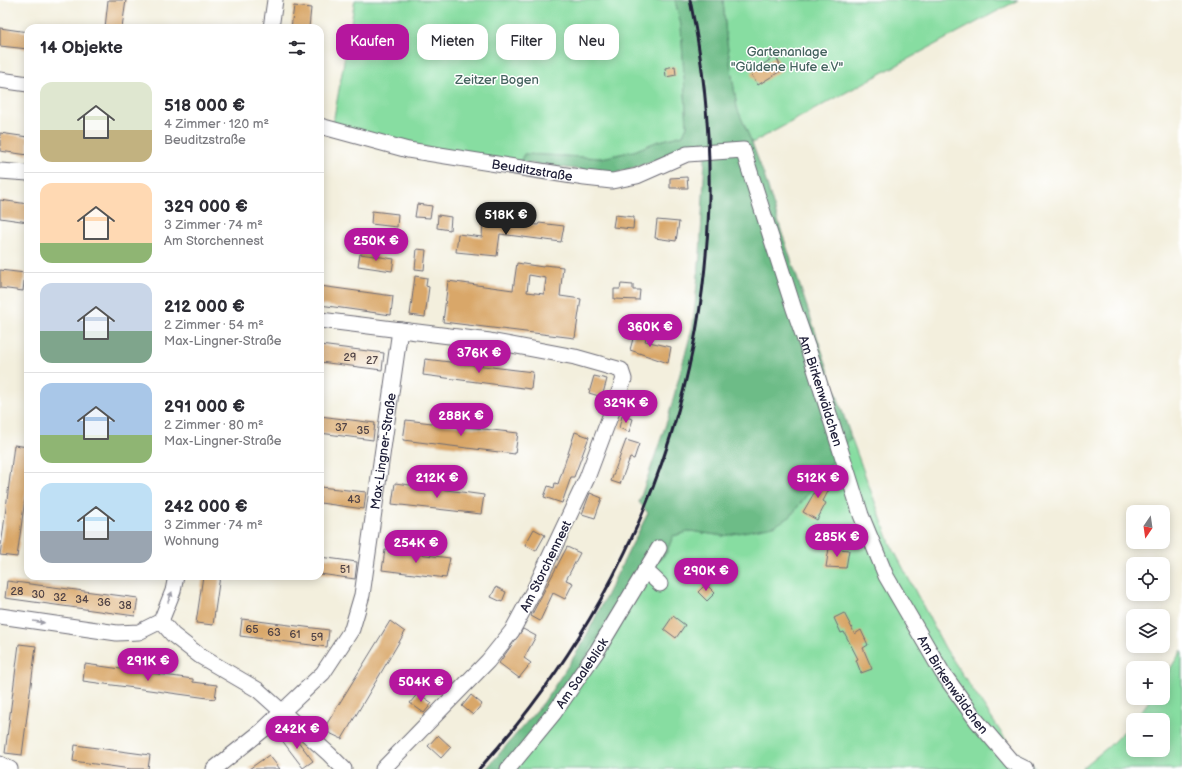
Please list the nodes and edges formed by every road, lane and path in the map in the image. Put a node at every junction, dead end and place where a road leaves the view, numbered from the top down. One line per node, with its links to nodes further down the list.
1 (275, 0): 2 (street)
2 (272, 24)
3 (0, 80): 4 (street)
4 (24, 83)
5 (324, 127): 6 (street, Beuditzstraße)
6 (743, 150): 22 (street, Am Birkenwäldchen)
7 (0, 171): 8 (street)
8 (24, 173)
9 (324, 320): 10 (street)
10 (400, 330): 17 (street, Max-Lingner-Straße); 20 (street, Am Storchennest)
11 (659, 548): 12 (street, Am Saaleblick)
12 (645, 570): 14 (street); 21 (street, Am Saaleblick)
13 (175, 580): 16 (street, one-way to 13)
14 (660, 584)
15 (0, 616): 16 (street, one-way to 16)
16 (161, 621): 17 (street)
17 (281, 711): 18 (street, Max-Lingner-Straße); 19 (street)
18 (214, 769)
19 (344, 769)
20 (383, 769)
21 (508, 769)
22 (1026, 769)

